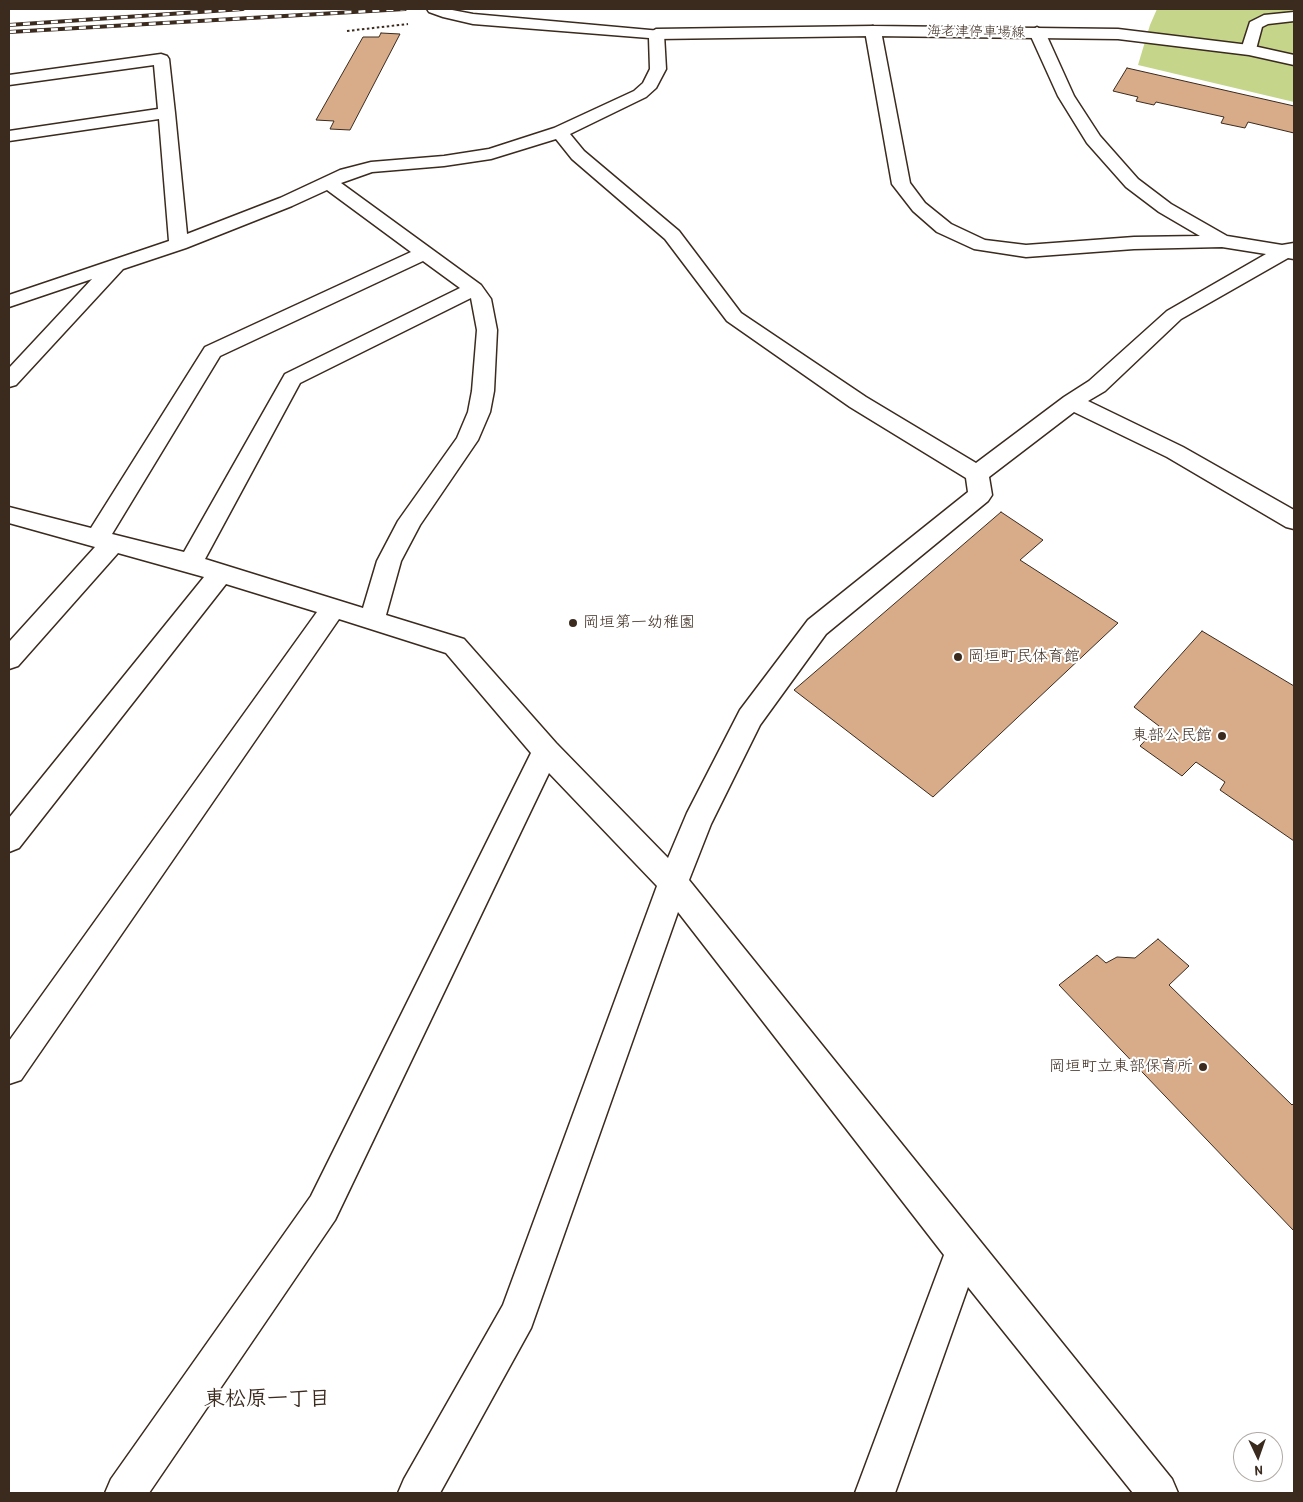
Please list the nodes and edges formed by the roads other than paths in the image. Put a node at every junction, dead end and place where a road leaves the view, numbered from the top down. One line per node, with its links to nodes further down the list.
1 (434, 9): 5 (street, 海老津停車場線)
2 (1294, 17): 6 (street)
3 (873, 31): 4 (street, 海老津停車場線); 5 (street, 海老津停車場線); 13 (street)
4 (1037, 32): 6 (street, 海老津停車場線); 13 (street)
5 (656, 34): 10 (street)
6 (1249, 50): 7 (street, 海老津停車場線)
7 (1294, 60)
8 (9, 80): 9 (street)
9 (167, 113): 11 (street); 14 (street)
10 (560, 132): 12 (street); 24 (street)
11 (9, 136)
12 (328, 182): 14 (street); 16 (street)
13 (1222, 240): 15 (street)
14 (178, 244): 17 (street)
15 (1292, 250): 23 (street)
16 (425, 253): 19 (street); 27 (street)
17 (116, 265): 20 (street); 22 (street)
18 (9, 283): 20 (street)
19 (474, 289): 28 (street); 31 (street)
20 (31, 293): 21 (street)
21 (9, 301)
22 (9, 380)
23 (1072, 402): 24 (street); 26 (street)
24 (977, 474): 35 (street)
25 (9, 515): 27 (street)
26 (1294, 521)
27 (105, 541): 28 (street); 32 (street)
28 (190, 563): 29 (street)
29 (221, 573): 30 (street); 34 (street)
30 (334, 606): 31 (street); 36 (street)
31 (372, 618): 33 (street)
32 (9, 659)
33 (546, 751): 35 (street); 38 (street)
34 (9, 839)
35 (673, 883): 37 (street); 39 (street)
36 (9, 1068)
37 (963, 1251): 40 (street); 41 (street)
38 (125, 1493)
39 (418, 1493)
40 (876, 1493)
41 (1158, 1493)

